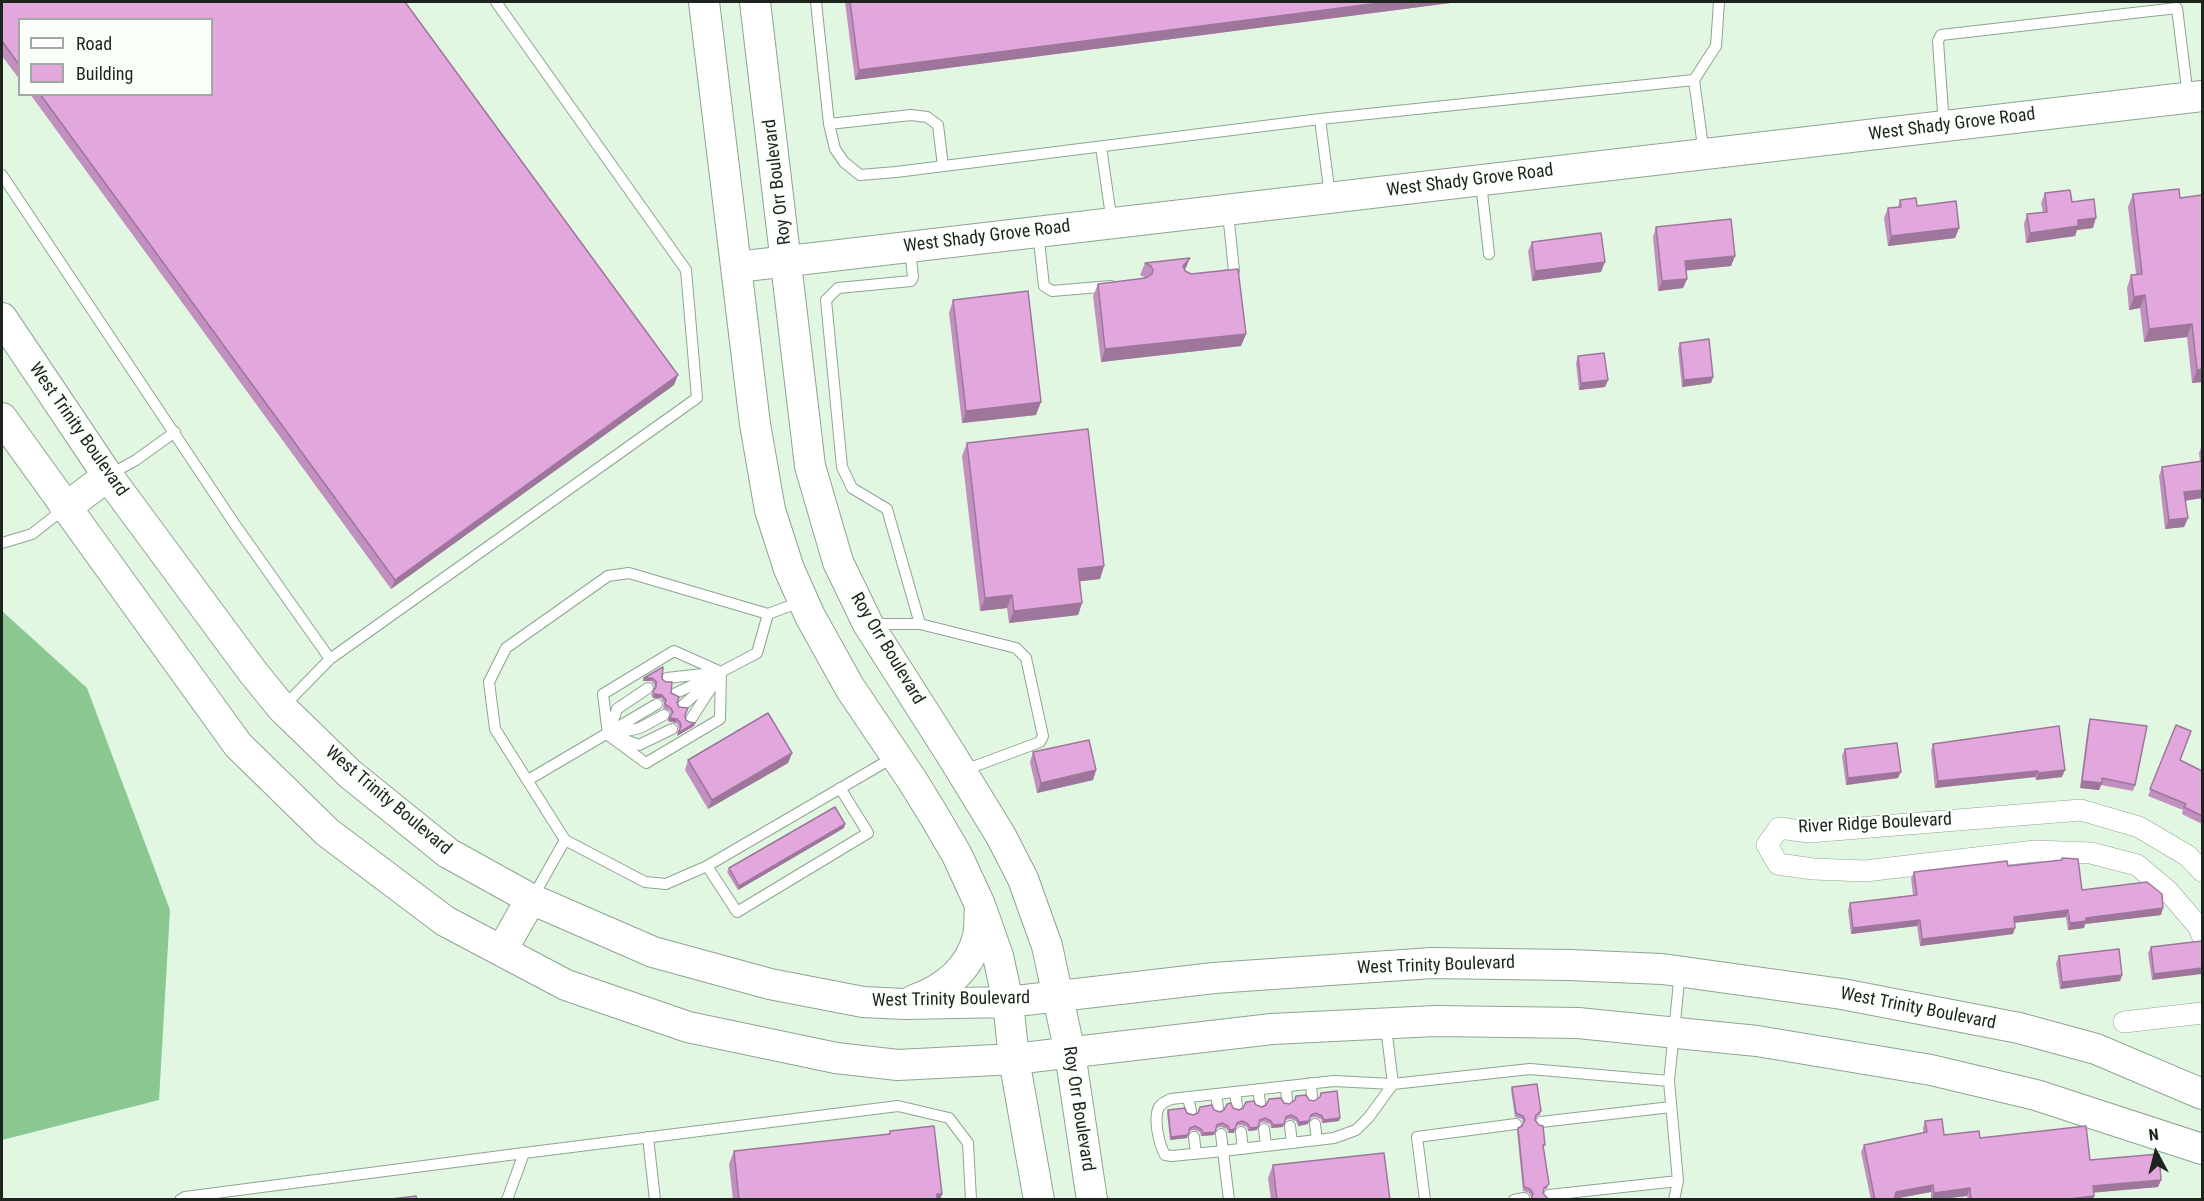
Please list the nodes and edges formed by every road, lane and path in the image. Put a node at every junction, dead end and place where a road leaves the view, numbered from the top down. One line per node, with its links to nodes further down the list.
1 (496, 2): 37 (lane)
2 (704, 2): 24 (main road)
3 (755, 2): 23 (main road, Roy Orr Boulevard)
4 (816, 2): 10 (lane)
5 (1719, 2): 7 (lane)
6 (2177, 4): 8 (lane); 11 (lane)
7 (1694, 80): 9 (lane); 13 (lane)
8 (2195, 97): 11 (main road, West Shady Grove Road)
9 (1320, 119): 12 (lane); 17 (lane)
10 (829, 124): 14 (lane); 14 (lane)
11 (1944, 126): 13 (main road, West Shady Grove Road)
12 (1101, 147): 14 (lane); 19 (lane)
13 (1704, 154): 16 (main road, West Shady Grove Road)
14 (943, 166)
15 (2, 175): 29 (lane)
16 (1480, 180): 17 (main road, West Shady Grove Road); 22 (lane)
17 (1330, 198): 18 (main road, West Shady Grove Road)
18 (1227, 210): 19 (main road, West Shady Grove Road); 25 (lane)
19 (1112, 223): 20 (main road, West Shady Grove Road)
20 (1038, 232): 21 (main road, West Shady Grove Road); 26 (lane)
21 (910, 246): 23 (main road, West Shady Grove Road); 36 (lane)
22 (1489, 254)
23 (787, 261): 24 (main road, West Shady Grove Road); 35 (main road, Roy Orr Boulevard)
24 (737, 267): 33 (main road)
25 (1208, 277)
26 (1119, 285)
27 (2, 318): 30 (main road, West Trinity Boulevard)
28 (2, 418): 31 (main road)
29 (175, 432): 30 (lane); 37 (lane)
30 (108, 476): 31 (main road); 44 (main road, West Trinity Boulevard)
31 (65, 508): 32 (lane); 59 (main road)
32 (2, 543)
33 (803, 601): 34 (lane); 49 (main road)
34 (768, 614): 38 (lane); 51 (lane)
35 (868, 624): 36 (lane); 50 (main road, Roy Orr Boulevard)
36 (920, 624): 50 (lane)
37 (330, 660): 44 (lane)
38 (721, 672): 39 (lane); 41 (lane); 43 (lane); 46 (lane); 48 (lane); 48 (lane)
39 (667, 678)
40 (648, 688): 48 (lane)
41 (675, 693)
42 (657, 704): 48 (lane)
43 (683, 705)
44 (282, 708): 56 (main road, West Trinity Boulevard)
45 (664, 715): 48 (lane)
46 (691, 719)
47 (672, 729): 48 (lane)
48 (608, 735): 51 (lane)
49 (895, 756): 52 (lane); 57 (main road)
50 (961, 771): 61 (main road, Roy Orr Boulevard)
51 (528, 780): 53 (lane)
52 (840, 788): 54 (lane); 54 (lane)
53 (565, 840): 54 (lane); 56 (lane)
54 (707, 866)
55 (2202, 872): 58 (street, River Ridge Boulevard)
56 (531, 899): 59 (main road); 63 (main road, West Trinity Boulevard)
57 (980, 904): 62 (main road); 63 (main road)
58 (2202, 935)
59 (502, 950): 69 (main road)
60 (1680, 972): 61 (main road, West Trinity Boulevard); 67 (lane); 77 (main road, West Trinity Boulevard)
61 (1057, 996): 62 (main road, West Trinity Boulevard); 68 (main road, Roy Orr Boulevard)
62 (1008, 1002): 63 (main road, West Trinity Boulevard); 69 (main road)
63 (905, 1004)
64 (2202, 1014): 65 (street)
65 (2124, 1022)
66 (1385, 1023): 67 (main road); 68 (main road); 72 (lane)
67 (1672, 1032): 70 (lane); 99 (main road)
68 (1070, 1053): 69 (main road); 110 (main road, Roy Orr Boulevard)
69 (1014, 1059): 109 (main road)
70 (1669, 1081): 72 (lane); 83 (lane)
71 (1311, 1083): 72 (lane); 73 (lane); 79 (lane)
72 (1393, 1084): 95 (lane)
73 (1286, 1086): 74 (lane); 80 (lane)
74 (1258, 1089): 75 (lane); 81 (lane)
75 (1235, 1092): 76 (lane); 82 (lane)
76 (1216, 1094): 78 (lane); 84 (lane)
77 (2202, 1094)
78 (1188, 1097): 85 (lane); 102 (lane)
79 (1312, 1097)
80 (1287, 1100)
81 (1260, 1103)
82 (1237, 1106)
83 (1671, 1107): 86 (lane); 103 (lane)
84 (1218, 1108)
85 (1191, 1111)
86 (1540, 1122)
87 (1315, 1124): 95 (lane)
88 (1516, 1125): 112 (lane)
89 (1290, 1126): 96 (lane)
90 (1263, 1129): 97 (lane)
91 (1241, 1132): 98 (lane)
92 (1221, 1134): 100 (lane)
93 (648, 1137): 101 (lane); 107 (lane); 108 (lane)
94 (1194, 1137): 102 (lane)
95 (1317, 1140): 96 (lane)
96 (1292, 1143): 97 (lane)
97 (1266, 1146): 98 (lane)
98 (1243, 1149): 100 (lane)
99 (2202, 1149)
100 (1223, 1151): 102 (lane); 111 (lane)
101 (524, 1153): 105 (lane); 106 (lane)
102 (1196, 1154)
103 (1678, 1181): 104 (lane); 113 (lane)
104 (1549, 1195)
105 (180, 1200)
106 (507, 1200)
107 (655, 1200)
108 (971, 1200)
109 (1039, 1200)
110 (1092, 1200)
111 (1229, 1200)
112 (1425, 1200)
113 (1674, 1200)

